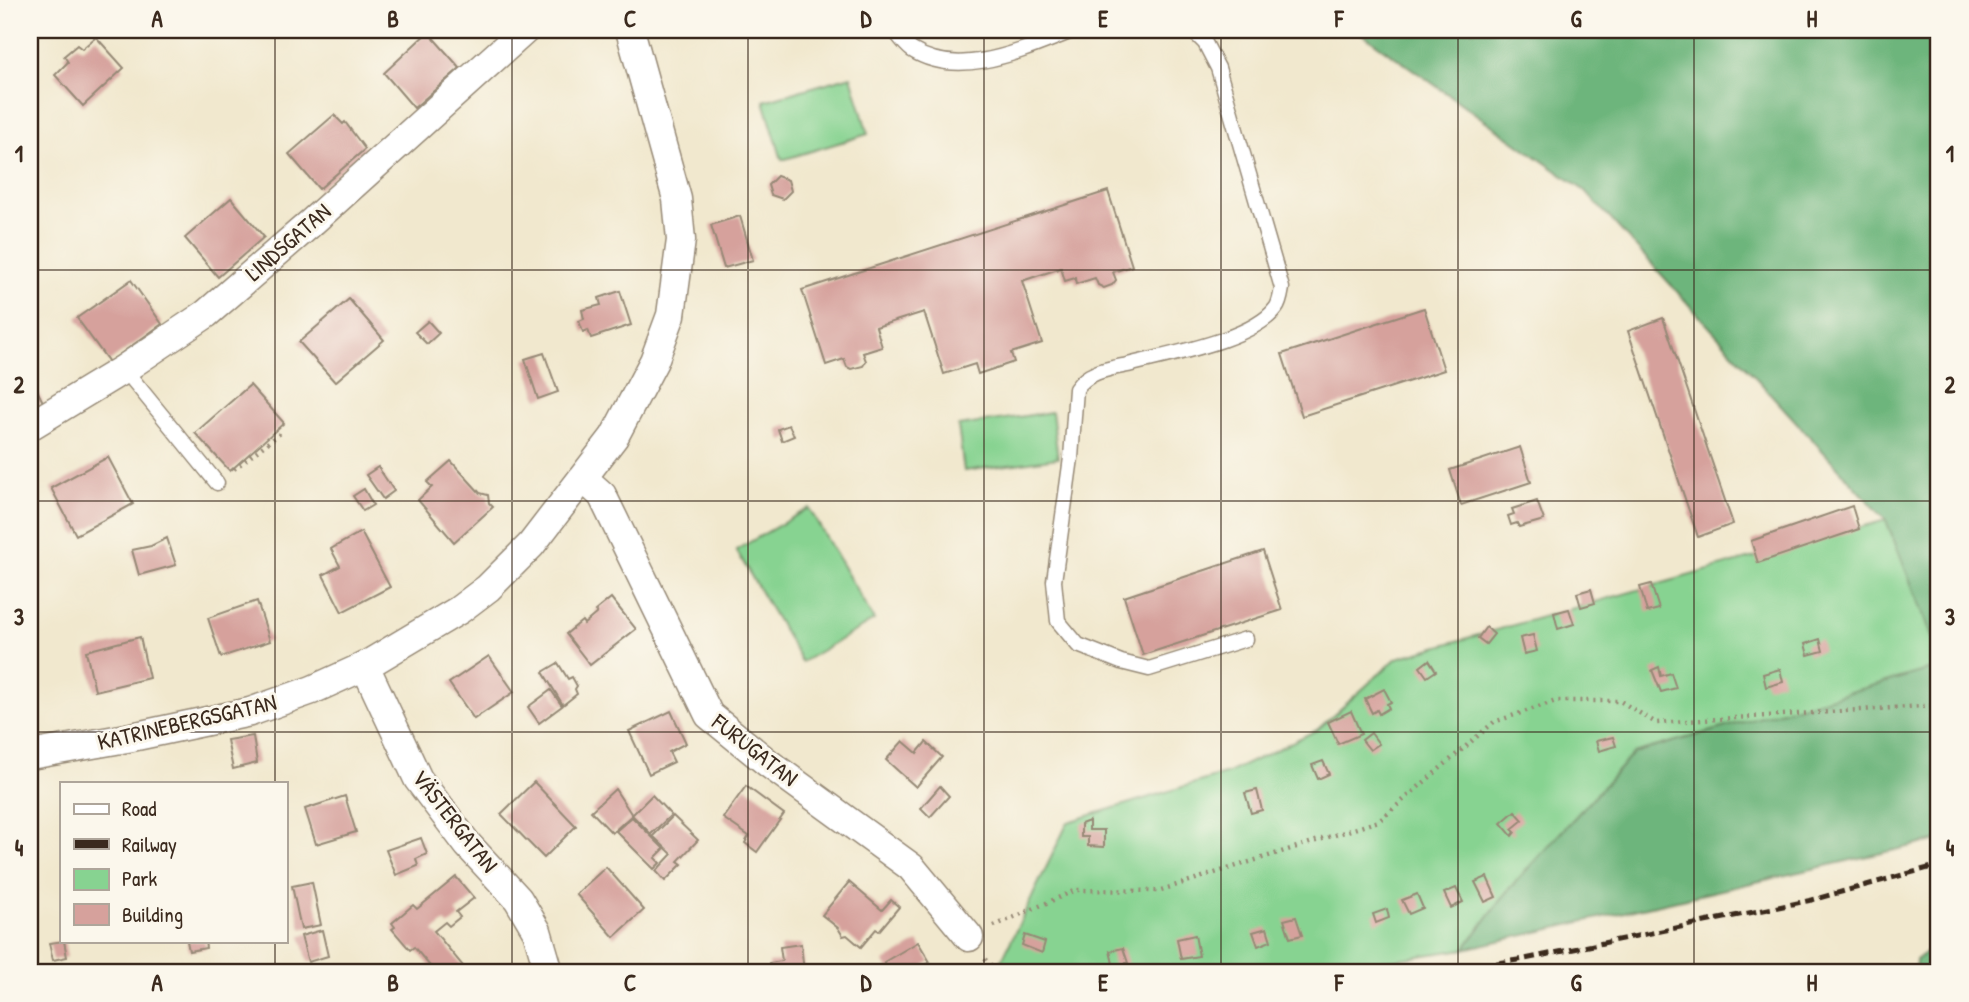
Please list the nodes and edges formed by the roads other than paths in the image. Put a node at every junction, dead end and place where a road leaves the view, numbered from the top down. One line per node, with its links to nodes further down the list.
1 (525, 30): 6 (street, LINDSGATAN)
2 (630, 30): 8 (street, KATRINEBERGSGATAN)
3 (894, 30): 4 (lane)
4 (1075, 30)
5 (1192, 30): 10 (lane)
6 (124, 369): 7 (street, LINDSGATAN); 9 (lane)
7 (30, 426)
8 (584, 479): 11 (street, KATRINEBERGSGATAN); 13 (street, FURUGATAN)
9 (217, 483)
10 (1246, 639)
11 (365, 666): 12 (street, KATRINEBERGSGATAN); 14 (street, VÄSTERGATAN)
12 (30, 755)
13 (969, 937)
14 (549, 972)

